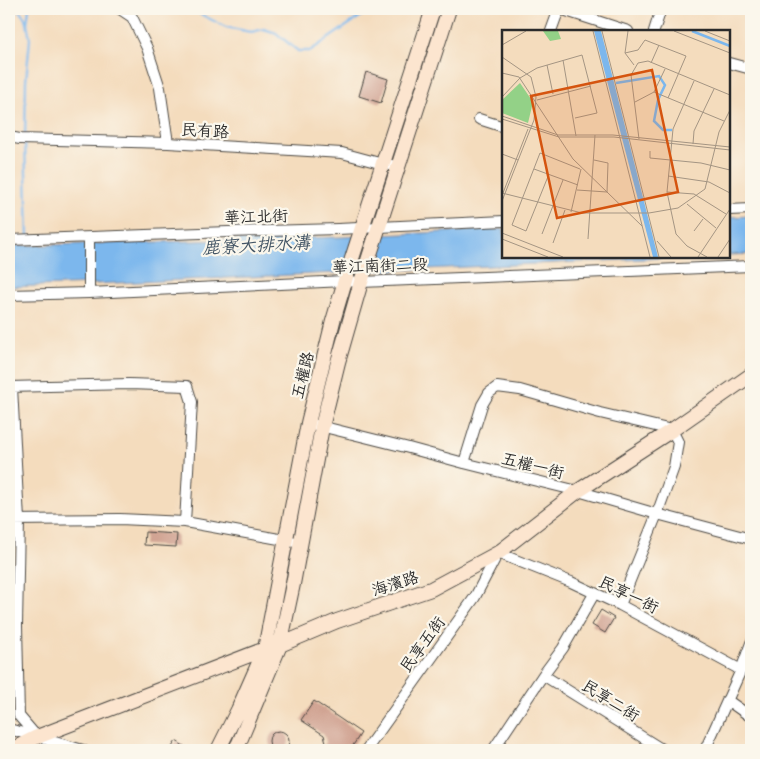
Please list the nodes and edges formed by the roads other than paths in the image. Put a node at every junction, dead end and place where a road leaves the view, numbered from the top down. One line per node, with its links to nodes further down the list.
1 (120, 9): 6 (street)
2 (433, 9): 17 (street, 五權路)
3 (449, 9): 18 (street, 五權路)
4 (559, 9): 7 (street); 8 (street)
5 (661, 9): 9 (street)
6 (135, 13): 16 (street)
7 (551, 30)
8 (625, 30)
9 (654, 30)
10 (751, 57): 12 (street)
11 (730, 63): 12 (street)
12 (750, 68)
13 (478, 119): 14 (street)
14 (502, 126)
15 (9, 137): 16 (street, 民有路)
16 (168, 143): 17 (street, 民有路)
17 (383, 164): 18 (street, 民有路); 22 (street, 五權路)
18 (398, 166): 23 (street, 五權路)
19 (751, 209): 20 (street)
20 (730, 210)
21 (502, 221): 23 (street, 華江北街)
22 (361, 230): 23 (street, 華江北街); 25 (street, 華江北街); 27 (street, 五權路)
23 (378, 231): 28 (street, 五權路)
24 (9, 240): 25 (street, 華江北街)
25 (89, 240): 29 (street)
26 (751, 266): 28 (street, 華江南街二段)
27 (346, 278): 28 (street, 華江南街二段); 29 (street, 華江南街二段); 33 (street, 五權路)
28 (363, 278): 34 (street, 五權路)
29 (89, 290): 30 (street, 華江南街二段)
30 (9, 294)
31 (751, 375): 35 (street, 海濱路)
32 (10, 387): 39 (street); 40 (street)
33 (308, 423): 34 (street, 五權一街); 42 (street, 五權路)
34 (322, 427): 36 (street, 五權一街); 43 (street, 五權路)
35 (672, 430): 36 (street); 37 (street, 海濱路); 38 (street)
36 (464, 463): 37 (street, 五權一街)
37 (578, 491): 38 (street, 五權一街); 44 (street, 海濱路)
38 (657, 514): 41 (street, 五權一街); 46 (street)
39 (14, 520): 40 (street); 47 (street)
40 (185, 522): 42 (street)
41 (751, 539)
42 (285, 540): 43 (street); 50 (street, 五權路)
43 (301, 543): 49 (street, 五權路)
44 (498, 553): 45 (street, 民享一街); 49 (street, 海濱路); 61 (street, 民享五街)
45 (594, 594): 46 (street, 民享一街); 52 (street)
46 (620, 605): 51 (street, 民享一街)
47 (13, 626): 56 (street)
48 (751, 643): 51 (street)
49 (280, 645): 50 (street, 海濱路); 60 (street, 五權路)
50 (265, 650): 56 (street, 海濱路); 59 (street, 五權路)
51 (742, 670): 53 (street)
52 (543, 675): 62 (street); 63 (street, 民享二街)
53 (727, 700): 54 (street); 64 (street)
54 (751, 717)
55 (9, 729): 56 (street)
56 (37, 737): 57 (street, 海濱路); 58 (street)
57 (11, 750)
58 (83, 750)
59 (218, 750)
60 (235, 750)
61 (366, 750)
62 (493, 750)
63 (663, 750)
64 (705, 750)

